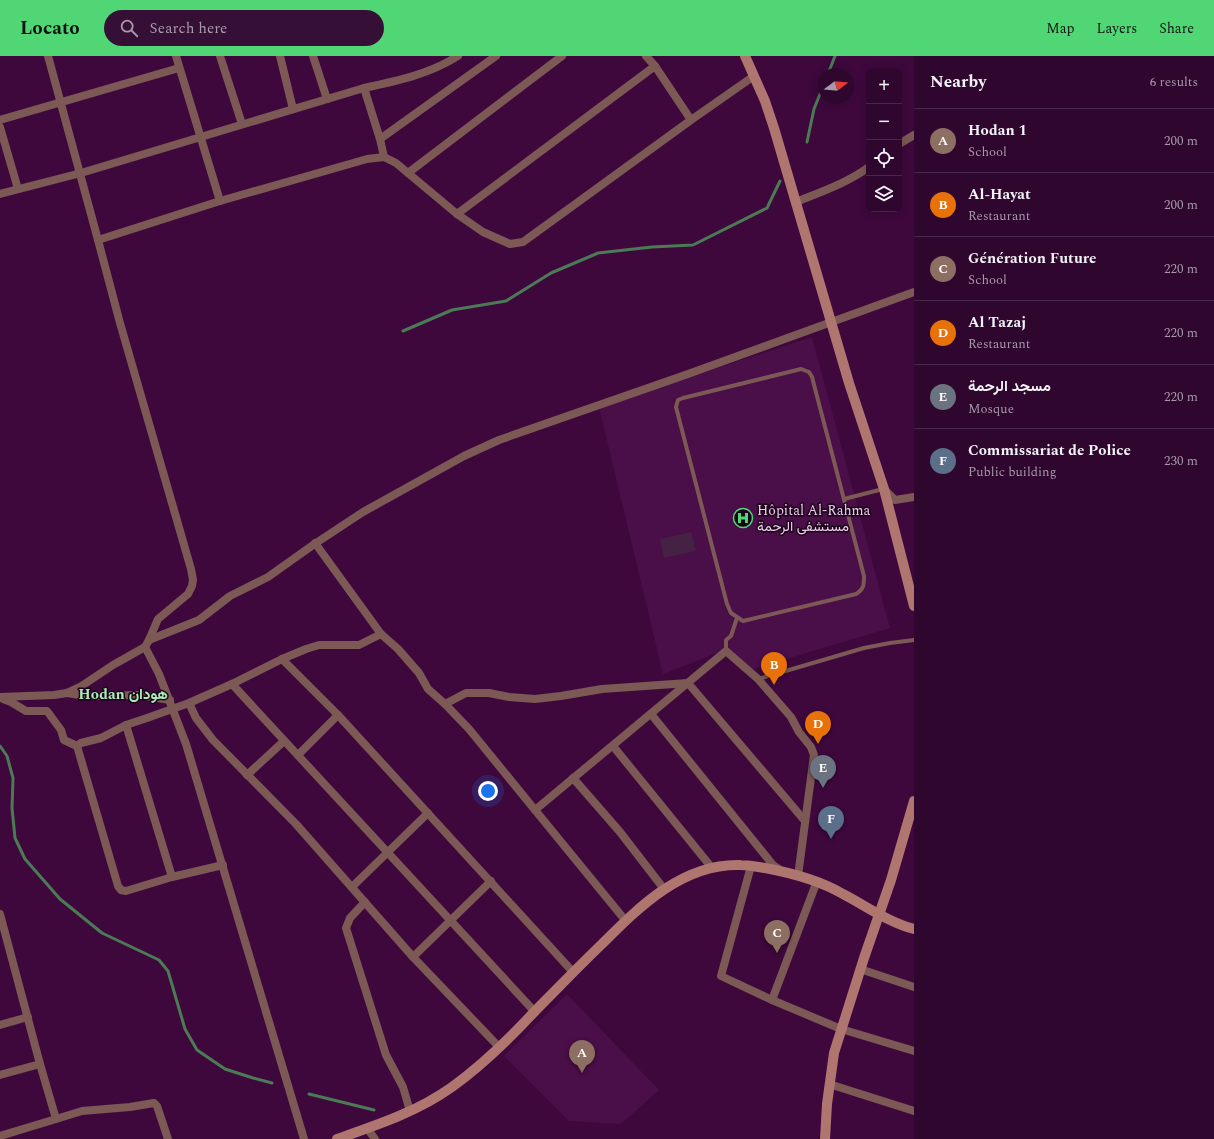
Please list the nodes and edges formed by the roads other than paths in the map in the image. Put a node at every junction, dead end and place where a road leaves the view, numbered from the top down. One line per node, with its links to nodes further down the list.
1 (48, 56): 16 (street)
2 (176, 56): 12 (street)
3 (220, 56): 20 (street)
4 (280, 56): 17 (street)
5 (314, 56): 15 (street)
6 (458, 56): 14 (street)
7 (496, 56): 24 (street)
8 (562, 56): 29 (street)
9 (646, 56): 11 (street)
10 (745, 56): 13 (street)
11 (655, 66): 19 (street); 34 (street)
12 (179, 68): 16 (street); 23 (street)
13 (754, 76): 19 (street); 33 (street)
14 (364, 88): 15 (street); 24 (street)
15 (327, 99): 17 (street)
16 (61, 103): 18 (street); 28 (street)
17 (292, 109): 20 (street)
18 (0, 120)
19 (691, 120): 34 (street)
20 (242, 124): 23 (street)
21 (0, 126): 30 (street)
22 (914, 135): 25 (street)
23 (200, 136): 28 (street); 32 (street)
24 (380, 139): 26 (street)
25 (902, 142)
26 (384, 157): 29 (street); 32 (street)
27 (866, 170): 33 (street)
28 (80, 173): 30 (street); 35 (street)
29 (408, 173): 34 (street)
30 (18, 189): 31 (street)
31 (0, 194)
32 (220, 201): 35 (street)
33 (796, 202): 37 (street)
34 (457, 214)
35 (98, 240): 47 (street)
36 (914, 292): 37 (street)
37 (830, 323): 38 (street); 41 (street)
38 (884, 489): 39 (street); 40 (lane); 42 (street)
39 (914, 497)
40 (844, 499): 44 (lane); 44 (lane)
41 (316, 543): 45 (street); 47 (street)
42 (911, 582): 43 (street)
43 (914, 606)
44 (737, 618): 48 (lane)
45 (382, 634): 49 (street); 57 (street)
46 (914, 640): 50 (lane)
47 (147, 644): 53 (street); 55 (street)
48 (726, 651): 50 (street); 51 (street)
49 (282, 659): 52 (street); 60 (street)
50 (758, 679): 71 (street)
51 (688, 683): 57 (street); 59 (street); 71 (street)
52 (232, 684): 56 (street); 62 (street)
53 (68, 693): 54 (street); 55 (street)
54 (0, 698): 63 (street)
55 (170, 700): 58 (street)
56 (189, 703): 58 (street); 66 (street)
57 (445, 704): 69 (street)
58 (173, 709): 61 (street); 73 (street)
59 (651, 714): 64 (street); 76 (street)
60 (338, 715): 65 (street); 70 (street)
61 (126, 725): 63 (street); 78 (street)
62 (284, 741): 65 (street); 66 (street)
63 (77, 746): 78 (street)
64 (613, 746): 67 (street); 75 (street)
65 (298, 755): 72 (street)
66 (247, 775): 81 (street)
67 (573, 778): 69 (street); 82 (street)
68 (914, 801): 85 (street)
69 (535, 810): 87 (street)
70 (428, 813): 72 (street); 79 (street)
71 (805, 821): 77 (street)
72 (387, 852): 81 (street); 86 (street)
73 (223, 865): 78 (street); 109 (street)
74 (752, 866): 75 (street); 76 (street); 93 (street)
75 (712, 868): 82 (street)
76 (783, 872): 77 (street)
77 (798, 876): 80 (street)
78 (172, 878)
79 (491, 881): 86 (street); 91 (street)
80 (817, 881): 85 (street); 93 (street)
81 (352, 887): 83 (street)
82 (664, 889): 87 (street)
83 (365, 902): 89 (street); 103 (street)
84 (0, 914): 95 (street)
85 (878, 914): 88 (street); 90 (street)
86 (450, 920): 89 (street); 94 (street)
87 (625, 920): 91 (street)
88 (914, 929)
89 (413, 957): 98 (street)
90 (860, 969): 92 (street); 97 (street)
91 (573, 972): 94 (street)
92 (914, 987)
93 (772, 1000): 97 (street)
94 (536, 1012): 98 (street)
95 (28, 1017): 96 (street); 100 (street)
96 (0, 1025)
97 (842, 1029): 99 (street); 102 (street)
98 (499, 1046): 103 (street)
99 (914, 1051)
100 (40, 1064): 101 (street); 105 (street)
101 (0, 1075)
102 (829, 1084): 104 (street); 112 (street)
103 (410, 1112): 106 (street)
104 (914, 1112)
105 (56, 1119): 107 (street); 108 (street)
106 (367, 1128): 110 (street); 111 (street)
107 (0, 1136)
108 (164, 1138)
109 (304, 1139)
110 (337, 1139)
111 (375, 1139)
112 (825, 1139)

